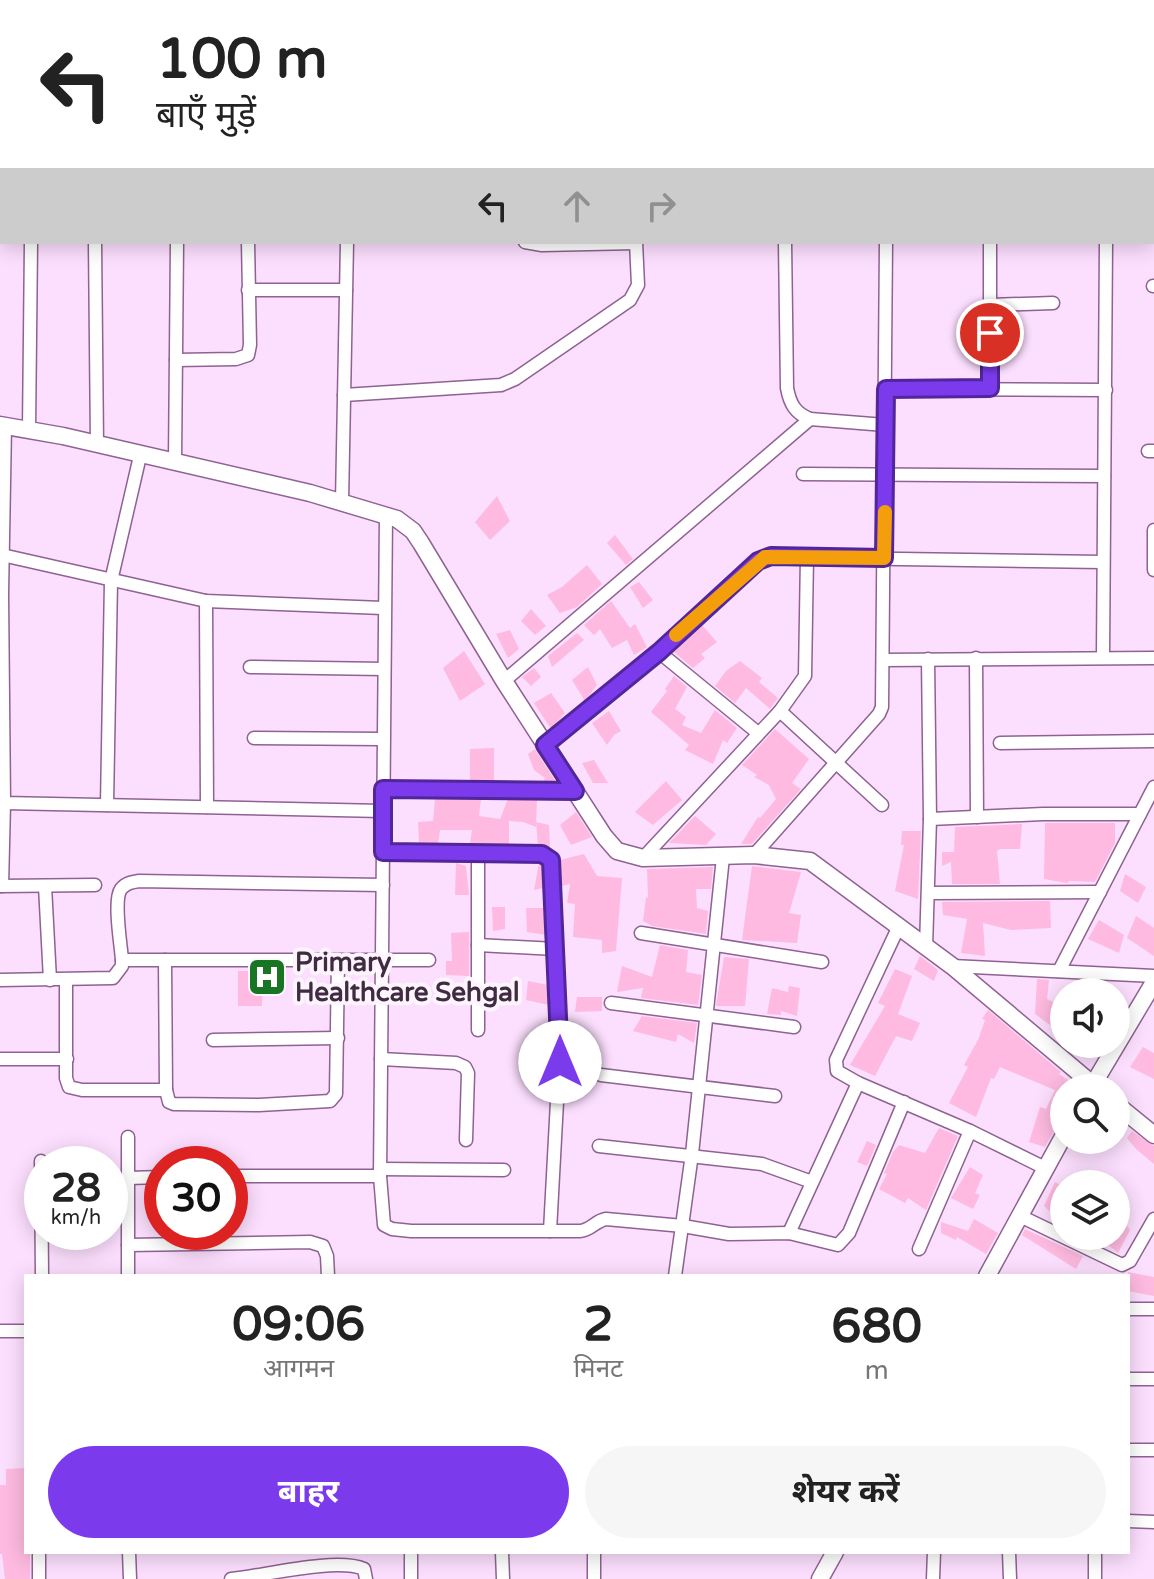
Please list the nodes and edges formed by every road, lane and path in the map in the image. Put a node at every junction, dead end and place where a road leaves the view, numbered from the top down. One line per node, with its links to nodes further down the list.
1 (31, 244): 25 (street)
2 (95, 244): 26 (street)
3 (177, 244): 17 (street)
4 (248, 244): 13 (street)
5 (347, 244): 14 (street)
6 (536, 244): 7 (street)
7 (589, 244)
8 (636, 244): 21 (street)
9 (785, 244): 22 (street)
10 (886, 244): 19 (street)
11 (990, 244): 16 (street)
12 (1106, 244): 20 (street)
13 (248, 290): 14 (street); 17 (street)
14 (346, 290): 21 (street)
15 (1053, 303): 16 (street)
16 (990, 305): 18 (street)
17 (176, 360): 28 (street)
18 (990, 388): 19 (street); 20 (street)
19 (886, 389): 24 (street)
20 (1106, 390): 31 (street)
21 (344, 395): 32 (street)
22 (810, 419): 24 (street); 52 (street)
23 (2, 425): 25 (street); 35 (street)
24 (885, 425): 30 (street)
25 (29, 430): 26 (street)
26 (97, 445): 27 (street)
27 (140, 456): 28 (street); 40 (street)
28 (175, 462): 32 (street)
29 (803, 474): 30 (street)
30 (885, 474): 31 (street); 37 (street)
31 (1104, 476): 38 (street)
32 (342, 502): 33 (street)
33 (386, 515): 43 (street); 52 (street)
34 (1154, 530): 39 (street)
35 (2, 555): 40 (street); 41 (street)
36 (807, 556): 37 (street); 44 (street); 54 (street)
37 (884, 558): 38 (street); 49 (street)
38 (1103, 562): 45 (street)
39 (1154, 570)
40 (111, 581): 42 (street); 68 (street)
41 (1, 594): 53 (street)
42 (206, 601): 43 (street); 70 (street)
43 (383, 608): 51 (street)
44 (659, 652): 55 (street); 61 (street)
45 (1103, 657): 46 (street); 47 (street)
46 (976, 658): 48 (street); 73 (street)
47 (1154, 658)
48 (928, 659): 49 (street); 74 (street)
49 (883, 660): 62 (street)
50 (250, 667): 51 (street)
51 (384, 669): 57 (street)
52 (504, 681): 61 (street)
53 (2, 709): 59 (street)
54 (780, 711): 55 (street); 62 (street)
55 (758, 733): 79 (street)
56 (254, 738): 57 (street)
57 (383, 739): 65 (street)
58 (1154, 741): 60 (street)
59 (2, 743): 63 (street)
60 (1000, 743)
61 (545, 745): 66 (street)
62 (836, 763): 69 (street); 77 (street)
63 (2, 769): 67 (street)
64 (1154, 787): 72 (street)
65 (383, 789): 66 (street); 71 (street)
66 (575, 791): 79 (street)
67 (2, 803): 68 (street); 82 (street)
68 (107, 805): 70 (street)
69 (882, 805)
70 (207, 807): 71 (street)
71 (383, 811): 75 (street)
72 (1140, 814): 73 (street); 84 (street)
73 (977, 817): 74 (street)
74 (930, 819): 85 (street)
75 (383, 852): 76 (street); 81 (street)
76 (478, 853): 88 (street); 91 (street)
77 (754, 855): 78 (street); 86 (street)
78 (723, 857): 79 (street); 89 (street)
79 (643, 858)
80 (95, 885): 83 (street)
81 (383, 885): 92 (street); 95 (street)
82 (1, 886): 83 (street)
83 (45, 886): 102 (street)
84 (1100, 892): 85 (street); 99 (street)
85 (929, 893): 90 (street)
86 (899, 926): 90 (street); 117 (street)
87 (641, 933): 89 (street)
88 (478, 945): 91 (street); 108 (street)
89 (714, 945): 97 (street); 106 (street)
90 (926, 947): 98 (street)
91 (556, 949): 141 (street)
92 (122, 960): 93 (street); 103 (street)
93 (165, 960): 94 (street); 119 (street)
94 (338, 960): 95 (street); 109 (street)
95 (382, 960): 96 (street); 113 (street)
96 (429, 960)
97 (822, 962)
98 (952, 966): 99 (street); 114 (street)
99 (1059, 971): 100 (street)
100 (1154, 976)
101 (0, 980): 102 (street)
102 (50, 980): 103 (street)
103 (66, 980): 112 (street)
104 (1154, 982): 115 (street)
105 (611, 1003): 106 (street)
106 (707, 1014): 107 (street); 118 (street)
107 (794, 1027)
108 (478, 1030)
109 (338, 1038): 110 (street); 119 (street)
110 (213, 1040)
111 (0, 1059): 112 (street)
112 (67, 1059): 119 (street)
113 (381, 1059): 126 (street); 133 (street)
114 (1078, 1074)
115 (1101, 1074)
116 (601, 1075): 118 (street)
117 (858, 1083): 121 (street); 137 (street)
118 (698, 1084): 120 (street); 129 (street)
119 (166, 1090)
120 (775, 1096)
121 (904, 1102): 123 (street); 142 (street)
122 (1130, 1115): 124 (street)
123 (970, 1131): 131 (street); 144 (street)
124 (1154, 1135)
125 (128, 1137): 127 (street)
126 (466, 1140)
127 (128, 1146)
128 (599, 1146): 129 (street)
129 (692, 1154): 137 (street); 140 (street)
130 (1053, 1154): 131 (street)
131 (1045, 1168): 138 (street)
132 (504, 1170): 133 (street)
133 (380, 1173): 134 (street); 141 (street)
134 (248, 1176)
135 (128, 1178): 136 (street)
136 (144, 1178)
137 (812, 1182): 142 (street)
138 (1020, 1216): 139 (street); 151 (street)
139 (1154, 1219)
140 (683, 1226): 141 (street); 142 (street); 150 (street)
141 (550, 1231)
142 (789, 1233)
143 (128, 1245): 149 (street)
144 (919, 1249)
145 (42, 1250): 147 (street)
146 (128, 1250): 148 (street)
147 (42, 1274)
148 (128, 1274)
149 (328, 1274)
150 (675, 1274)
151 (988, 1274)
152 (1130, 1309): 153 (street)
153 (1154, 1309)
154 (0, 1331): 155 (street)
155 (24, 1331)
156 (1130, 1379): 157 (street)
157 (1154, 1379)
158 (1130, 1450): 159 (street)
159 (1154, 1450)
160 (1130, 1521): 161 (street)
161 (1154, 1522)
162 (39, 1554): 172 (street)
163 (129, 1554): 173 (street)
164 (411, 1554): 176 (street)
165 (502, 1554): 177 (street)
166 (594, 1554): 178 (street)
167 (834, 1554): 179 (street)
168 (934, 1554): 180 (street)
169 (1009, 1554): 181 (street)
170 (1095, 1554): 182 (street)
171 (329, 1573): 174 (street); 175 (street)
172 (39, 1579)
173 (130, 1579)
174 (231, 1579)
175 (366, 1579)
176 (411, 1579)
177 (503, 1579)
178 (594, 1579)
179 (820, 1579)
180 (933, 1579)
181 (1010, 1579)
182 (1095, 1579)

